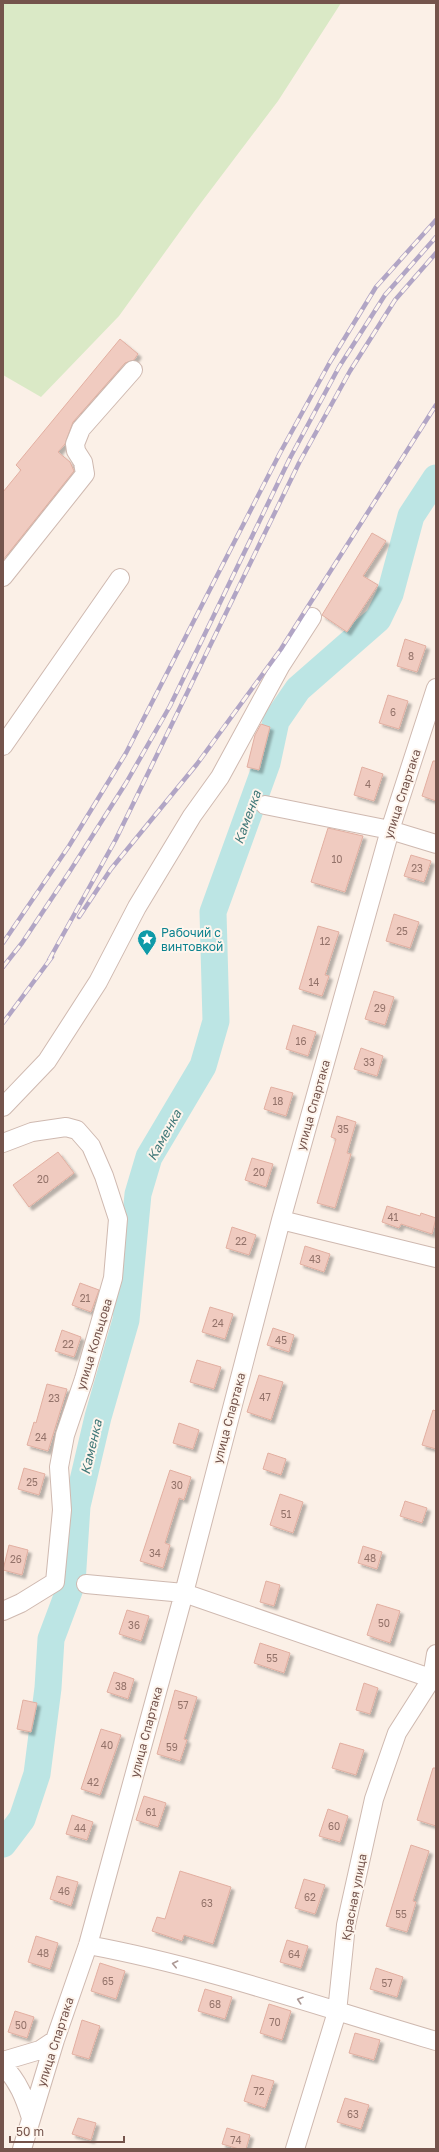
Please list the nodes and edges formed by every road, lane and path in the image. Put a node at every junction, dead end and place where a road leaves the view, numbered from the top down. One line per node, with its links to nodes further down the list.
1 (133, 370): 2 (street)
2 (3, 577)
3 (120, 578): 6 (street)
4 (312, 617): 10 (street)
5 (436, 688): 8 (street, улица Спартака)
6 (3, 746)
7 (265, 805): 8 (street)
8 (390, 830): 9 (street); 12 (street, улица Спартака)
9 (436, 844)
10 (3, 1107)
11 (3, 1143): 16 (street, улица Кольцова)
12 (281, 1220): 13 (street); 15 (street, улица Спартака)
13 (436, 1258)
14 (86, 1584): 15 (street)
15 (184, 1593): 18 (street); 19 (street, улица Спартака)
16 (3, 1611)
17 (436, 1654): 18 (street, Красная улица)
18 (434, 1679): 20 (street, Красная улица)
19 (88, 1945): 20 (street, one-way to 19); 21 (street, улица Спартака)
20 (337, 2012): 22 (street); 27 (street, Красная улица)
21 (55, 2040): 23 (street); 25 (street, улица Спартака)
22 (436, 2041)
23 (3, 2061)
24 (3, 2066): 25 (street)
25 (31, 2118): 26 (street, улица Спартака)
26 (22, 2149)
27 (295, 2149)

